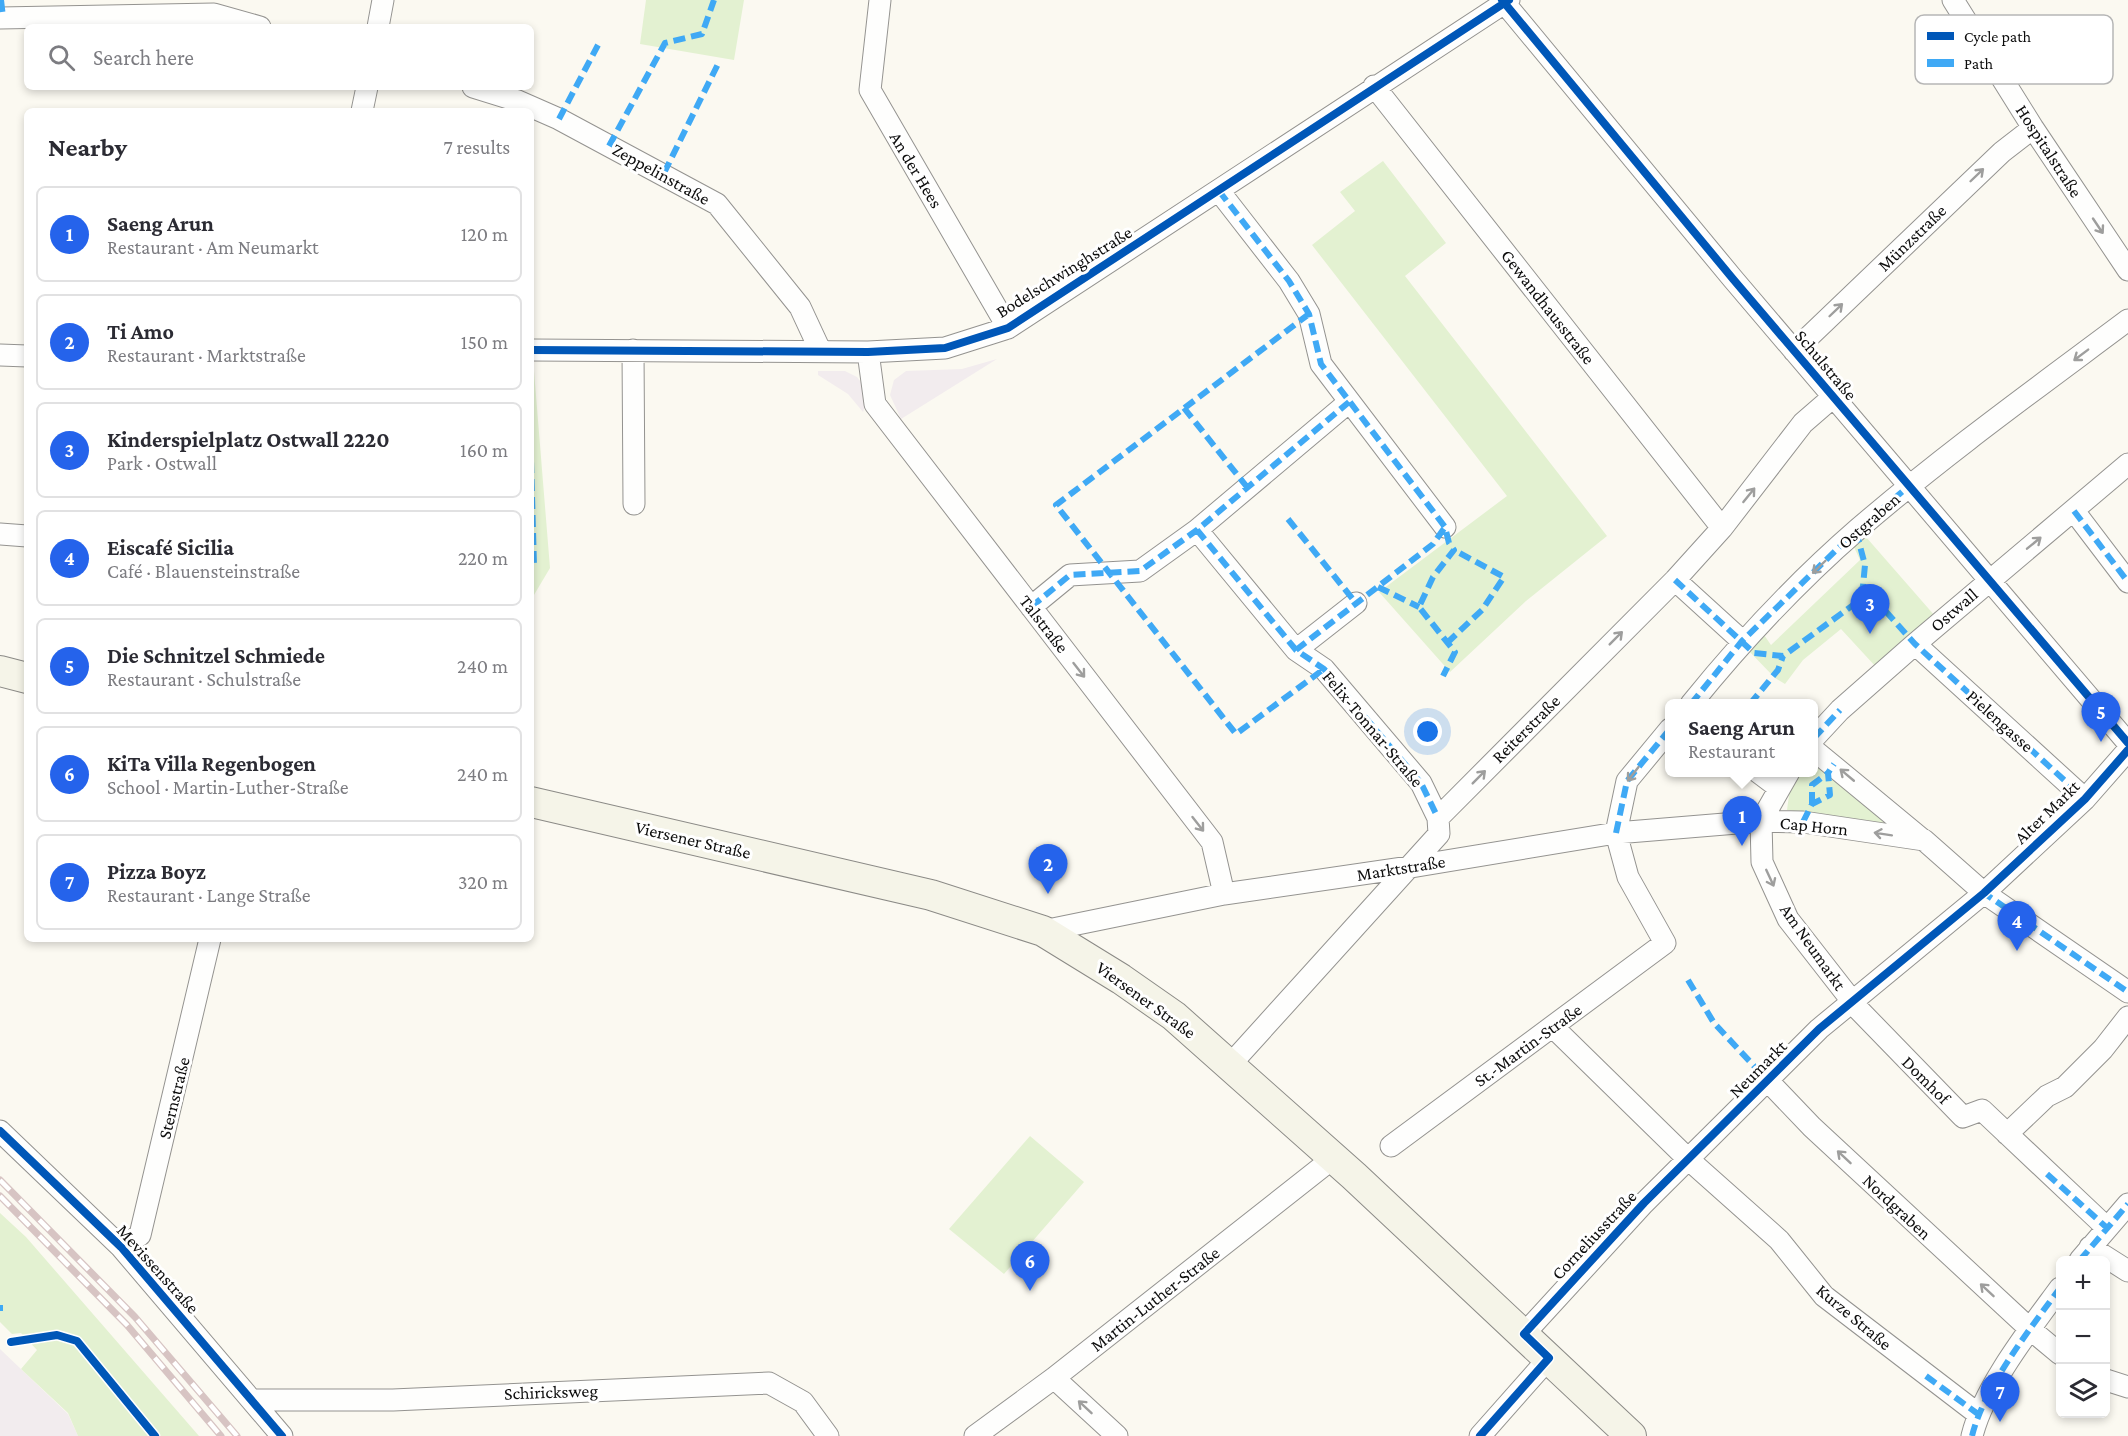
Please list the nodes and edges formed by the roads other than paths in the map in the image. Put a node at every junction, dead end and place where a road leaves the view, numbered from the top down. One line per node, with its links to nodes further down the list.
1 (383, 0): 9 (street)
2 (880, 0): 21 (street, An der Hees)
3 (1953, 0): 6 (street, Hospitalstraße)
4 (1505, 1): 11 (street, Bodelschwinghstraße); 25 (street, Schulstraße)
5 (87, 8): 7 (street); 8 (street)
6 (1962, 15)
7 (0, 18)
8 (249, 24)
9 (379, 24)
10 (2006, 84): 17 (street, Hospitalstraße)
11 (1374, 86): 18 (street, Bodelschwinghstraße); 36 (street, Gewandhausstraße)
12 (366, 90): 14 (street)
13 (483, 90): 16 (street, Zeppelinstraße)
14 (363, 108)
15 (534, 108): 24 (street, Zeppelinstraße)
16 (534, 108)
17 (2033, 128): 19 (street, Hospitalstraße, one-way to 19); 25 (street, Münzstraße, one-way to 17)
18 (1219, 191): 21 (street, Bodelschwinghstraße); 30 (street)
19 (2128, 270)
20 (2128, 320): 32 (street, Ostgraben, one-way to 32)
21 (1008, 328): 26 (street, Bodelschwinghstraße)
22 (534, 350): 23 (street, Bodelschwinghstraße)
23 (633, 350): 24 (street, Bodelschwinghstraße); 33 (street)
24 (820, 350): 26 (street, Bodelschwinghstraße)
25 (1794, 351): 29 (street, Schulstraße)
26 (868, 352): 44 (street, Talstraße)
27 (0, 356): 28 (street)
28 (24, 356)
29 (1833, 397): 32 (street, Schulstraße); 36 (street, Reiterstraße, one-way to 29)
30 (1349, 402): 35 (street); 37 (street)
31 (2128, 464): 34 (street, Ostwall)
32 (1909, 486): 41 (street, Schulstraße); 45 (street, Ostgraben, one-way to 45)
33 (633, 504)
34 (2074, 511): 41 (street, Ostwall, one-way to 34); 42 (street)
35 (1445, 527)
36 (1722, 528): 40 (street, Reiterstraße)
37 (1197, 530): 44 (street); 47 (street, Felix-Tonnar-Straße)
38 (0, 534): 39 (street)
39 (24, 536)
40 (1675, 580): 45 (street); 59 (street, Reiterstraße, one-way to 40)
41 (1988, 580): 46 (street, Ostwall); 53 (street, Schulstraße)
42 (2128, 582)
43 (1356, 603): 47 (street)
44 (1031, 607): 65 (street, Talstraße, one-way to 65)
45 (1742, 641): 50 (street, Ostgraben)
46 (1915, 644): 51 (street, Ostwall); 57 (street, Pielengasse)
47 (1296, 650): 59 (street, Felix-Tonnar-Straße)
48 (0, 671): 49 (main road)
49 (24, 677)
50 (1695, 699)
51 (1818, 734)
52 (1665, 735): 61 (street, one-way to 61)
53 (2128, 743)
54 (2128, 750): 57 (street, Alter Markt)
55 (1818, 753): 62 (street, one-way to 55)
56 (1783, 780): 60 (street, Cap Horn)
57 (2085, 799): 64 (street, Alter Markt)
58 (534, 803): 66 (main road, Viersener Straße)
59 (1438, 818): 63 (street, Reiterstraße)
60 (1761, 822): 61 (street, Marktstraße); 62 (street, Cap Horn, one-way to 60); 69 (street, Am Neumarkt, one-way to 69)
61 (1616, 833): 63 (street, Marktstraße); 71 (street, St.-Martin-Straße)
62 (1924, 840): 64 (street)
63 (1410, 867): 65 (street, Marktstraße); 72 (street, Reiterstraße)
64 (1984, 893): 68 (street); 69 (street)
65 (1224, 894): 66 (street, Marktstraße)
66 (1043, 931): 72 (main road, Viersener Straße)
67 (209, 942): 81 (street, Sternstraße)
68 (2128, 992)
69 (1852, 1003): 73 (street, Neumarkt); 75 (street, Domhof)
70 (2128, 1017): 75 (street)
71 (1553, 1027): 76 (street, St.-Martin-Straße); 78 (street)
72 (1229, 1066): 77 (main road, Viersener Straße)
73 (1768, 1082): 78 (street, Neumarkt); 85 (street, Nordgraben, one-way to 73)
74 (0, 1131): 81 (street, Mevissenstraße)
75 (2007, 1134): 80 (street, Domhof)
76 (1391, 1146)
77 (1332, 1159): 86 (main road, Viersener Straße); 89 (street, Martin-Luther-Straße)
78 (1688, 1159): 86 (street, Corneliusstraße); 93 (street, Kurze Straße)
79 (2128, 1204): 80 (street)
80 (2106, 1227): 82 (street)
81 (121, 1247): 92 (street, Mevissenstraße)
82 (2085, 1254): 83 (street)
83 (2128, 1271)
84 (2056, 1294): 85 (street)
85 (2030, 1329): 87 (street, Nordgraben); 93 (street)
86 (1524, 1334): 88 (main road, Viersener Straße)
87 (2056, 1350)
88 (1549, 1358): 98 (street); 99 (main road, Viersener Straße)
89 (1054, 1378): 96 (street, Martin-Luther-Straße); 97 (street, one-way to 89)
90 (2110, 1381): 91 (street)
91 (2128, 1387)
92 (253, 1400): 94 (street, Mevissenstraße); 95 (street, Schiricksweg)
93 (1978, 1414): 100 (street)
94 (282, 1436)
95 (828, 1436)
96 (975, 1436)
97 (1117, 1436)
98 (1480, 1436)
99 (1631, 1436)
100 (1972, 1436)

